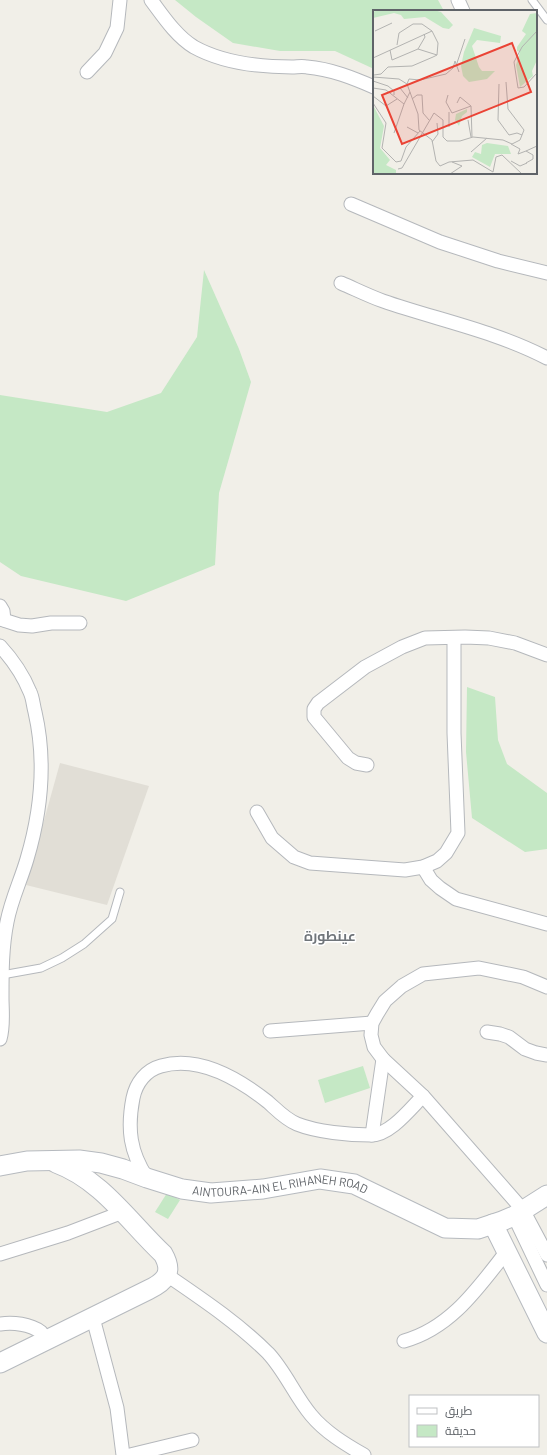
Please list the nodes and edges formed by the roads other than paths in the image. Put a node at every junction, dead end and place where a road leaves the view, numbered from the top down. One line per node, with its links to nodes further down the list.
1 (120, 0): 7 (street)
2 (151, 0): 8 (street)
3 (458, 0): 5 (street)
4 (532, 0): 6 (lane)
5 (463, 10)
6 (547, 20)
7 (87, 72)
8 (373, 87)
9 (351, 204): 10 (street)
10 (547, 273)
11 (341, 283): 12 (street)
12 (547, 358)
13 (0, 606): 14 (street)
14 (2, 620): 15 (street)
15 (80, 623)
16 (454, 638): 18 (street); 19 (street); 21 (street)
17 (0, 646): 24 (street)
18 (547, 655)
19 (367, 765)
20 (257, 812): 21 (street)
21 (423, 868): 23 (street)
22 (120, 892): 24 (lane)
23 (547, 924)
24 (2, 975): 29 (street)
25 (547, 987): 26 (street)
26 (372, 1023): 27 (street); 31 (street)
27 (270, 1031)
28 (487, 1032): 30 (street)
29 (0, 1040)
30 (547, 1055)
31 (383, 1059): 32 (street); 33 (street)
32 (423, 1096): 33 (street); 39 (street)
33 (372, 1135): 36 (street)
34 (50, 1160): 35 (main road, AINTOURA-AIN EL RIHANEH ROAD); 36 (main road, AINTOURA-AIN EL RIHANEH ROAD); 38 (main road)
35 (0, 1166)
36 (147, 1178): 40 (main road, AINTOURA-AIN EL RIHANEH ROAD)
37 (547, 1195): 39 (main road, AINTOURA-AIN EL RIHANEH ROAD)
38 (123, 1212): 42 (street); 44 (main road)
39 (518, 1213): 40 (main road, AINTOURA-AIN EL RIHANEH ROAD); 43 (street); 45 (street)
40 (493, 1224): 41 (main road)
41 (507, 1251): 48 (main road); 50 (street)
42 (0, 1254)
43 (547, 1255)
44 (167, 1276): 46 (main road); 55 (street)
45 (547, 1285)
46 (93, 1318): 49 (main road); 53 (street)
47 (0, 1324): 49 (street)
48 (547, 1333)
49 (46, 1340): 51 (main road)
50 (404, 1341)
51 (0, 1363)
52 (192, 1440): 54 (street)
53 (123, 1455)
54 (130, 1455)
55 (364, 1455)

